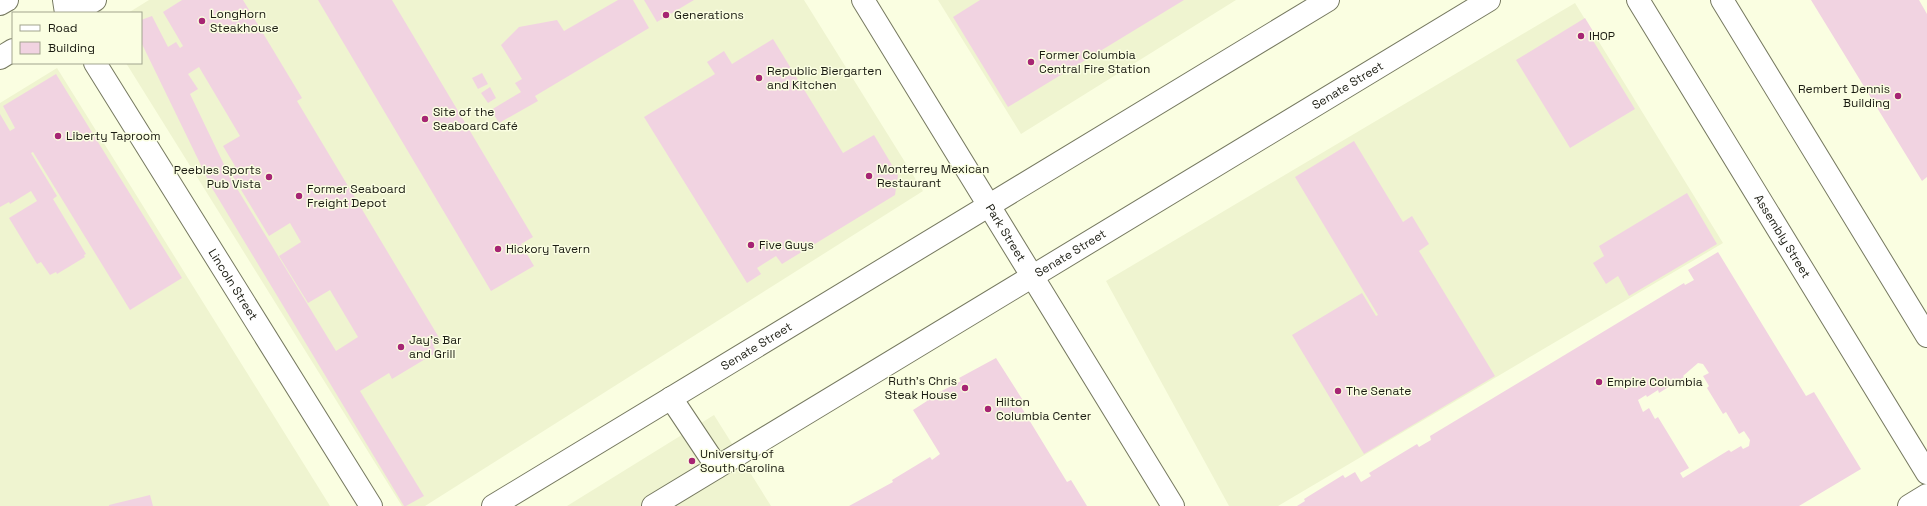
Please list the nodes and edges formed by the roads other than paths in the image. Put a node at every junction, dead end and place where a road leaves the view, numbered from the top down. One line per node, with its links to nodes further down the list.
1 (7, 0): 9 (street)
2 (64, 0): 10 (street)
3 (95, 0): 11 (street)
4 (863, 0): 15 (street, Park Street)
5 (1328, 0): 15 (street, Senate Street)
6 (1489, 0): 16 (street, Senate Street)
7 (1638, 0): 20 (street, Assembly Street)
8 (1722, 0): 17 (street)
9 (0, 4)
10 (66, 12)
11 (76, 12)
12 (12, 51): 13 (street)
13 (0, 58)
14 (96, 64): 22 (street, Lincoln Street)
15 (989, 205): 16 (street, Park Street); 18 (street, Senate Street)
16 (1032, 277): 19 (street, Senate Street); 25 (street, Park Street)
17 (1927, 336)
18 (671, 398): 19 (street); 23 (street, Senate Street)
19 (717, 467): 24 (street, Senate Street)
20 (1927, 473)
21 (1927, 495): 26 (street)
22 (371, 506)
23 (493, 506)
24 (653, 506)
25 (1172, 506)
26 (1909, 506)

